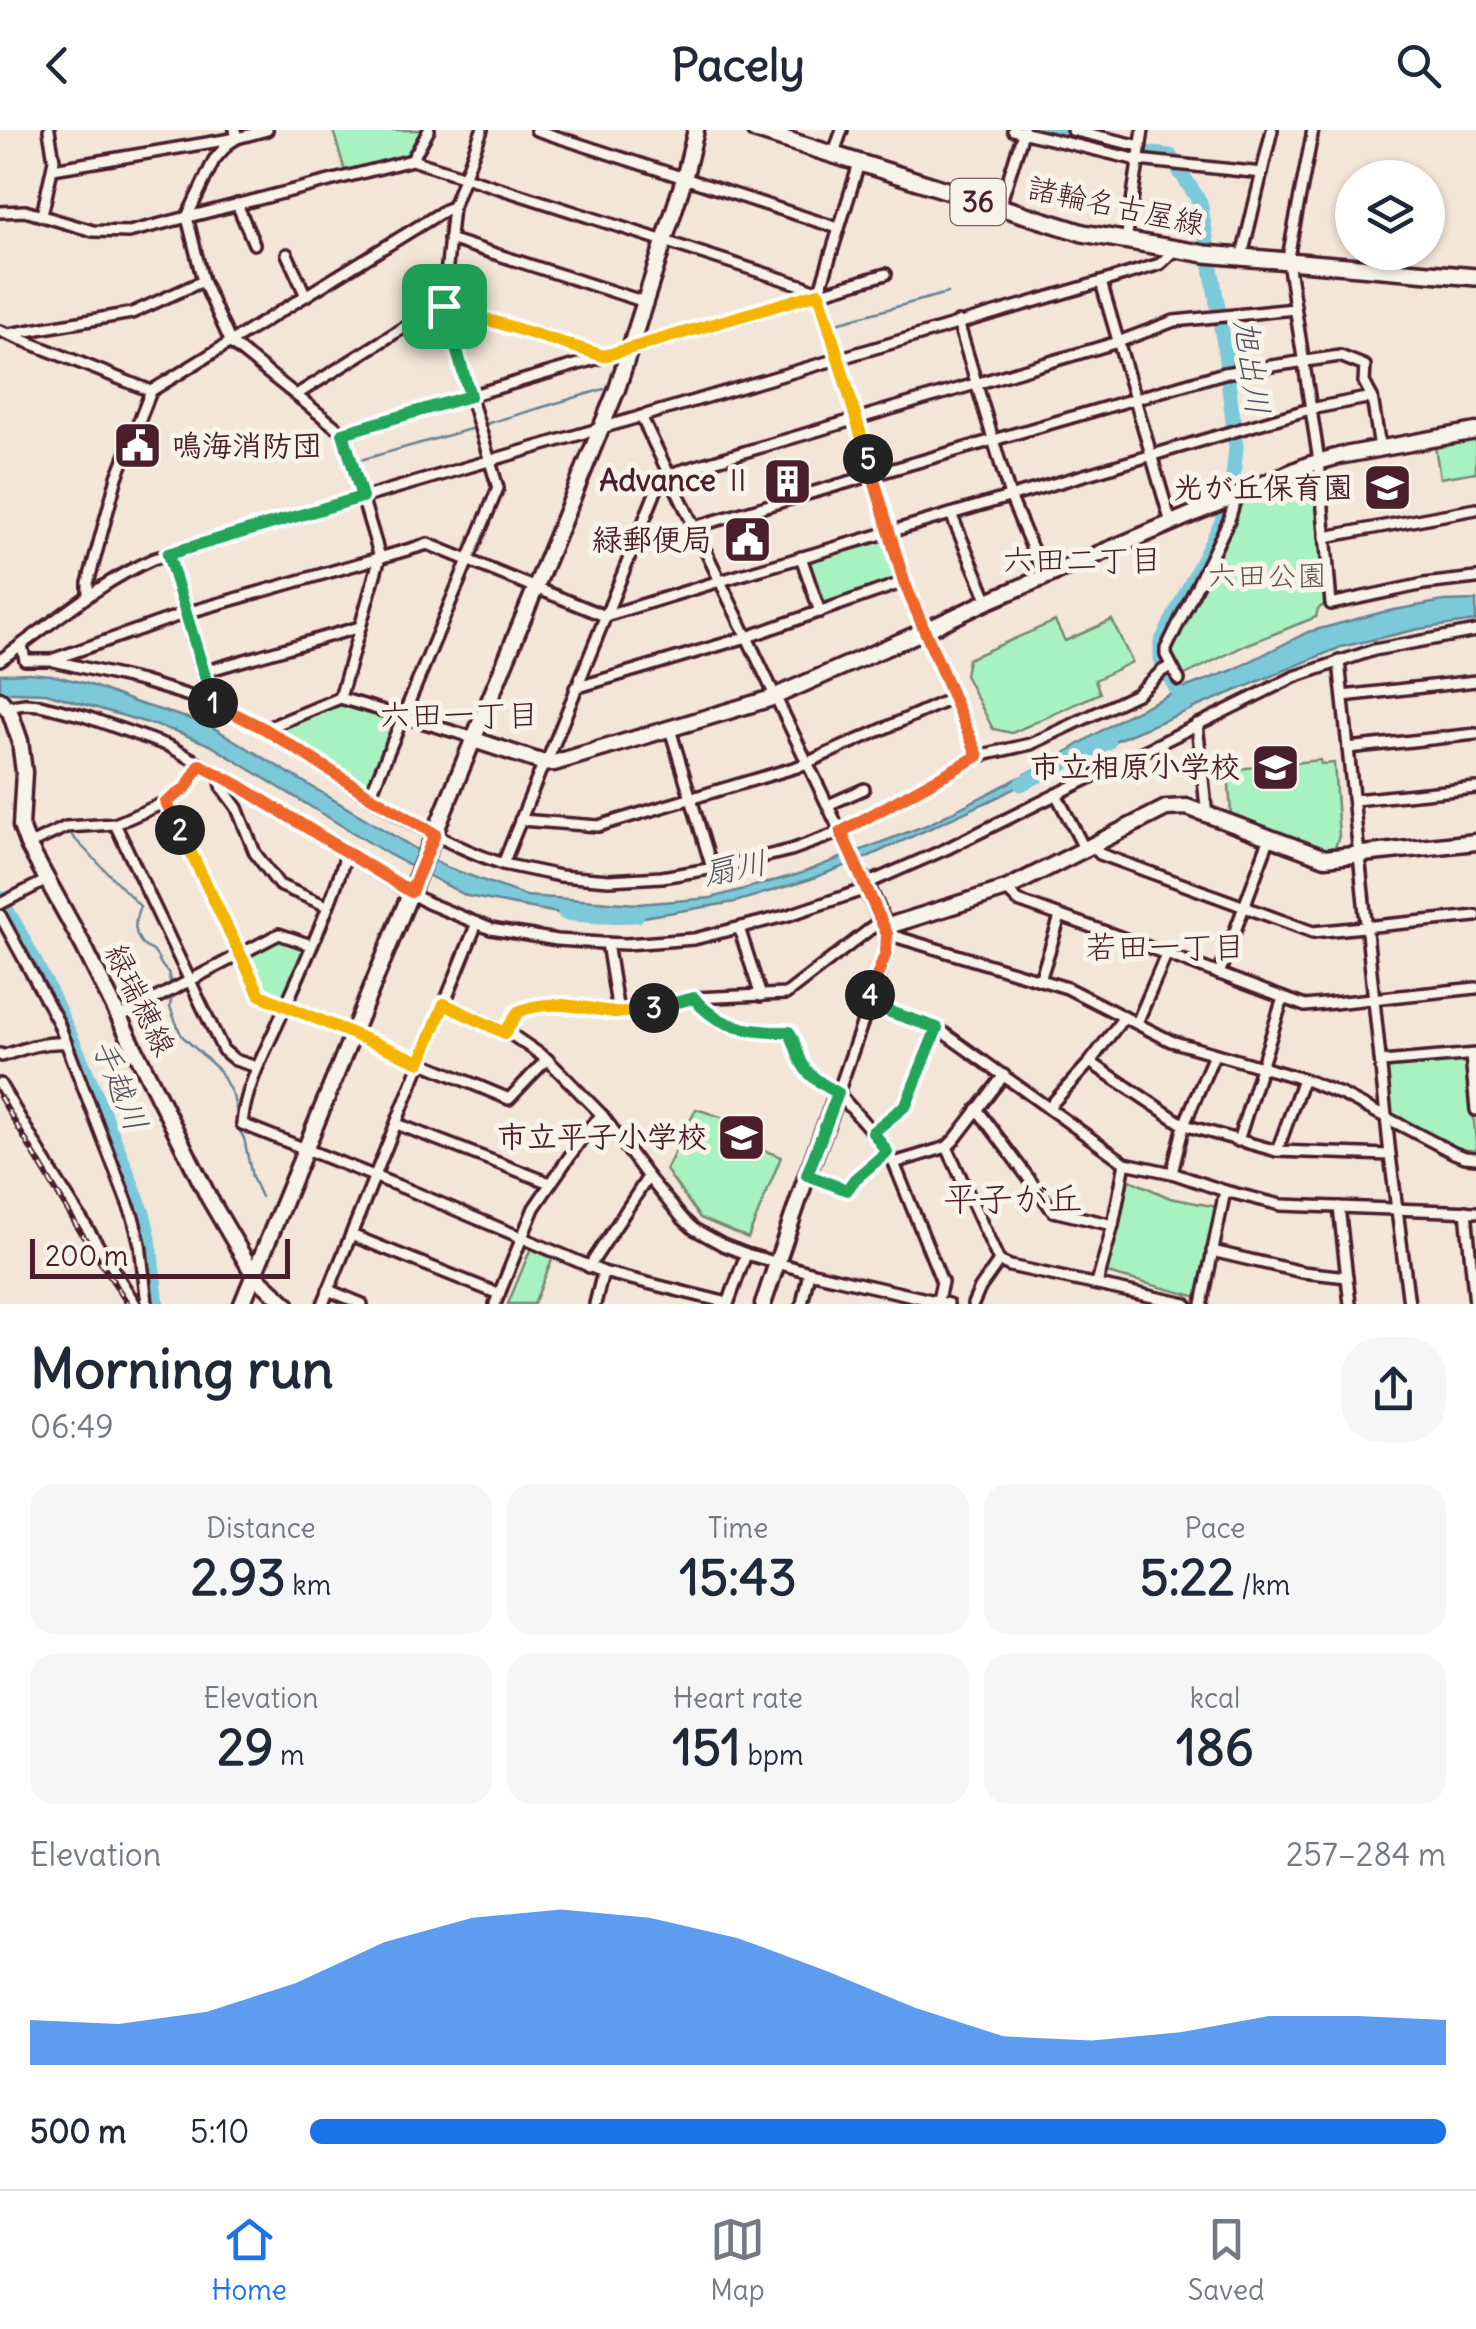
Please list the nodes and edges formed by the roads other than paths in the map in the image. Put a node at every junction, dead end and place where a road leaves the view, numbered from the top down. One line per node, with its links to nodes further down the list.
1 (50, 130): 20 (street)
2 (267, 130): 15 (street)
3 (429, 130): 18 (street)
4 (482, 130): 22 (street)
5 (536, 130): 23 (street)
6 (696, 130): 23 (street)
7 (756, 130): 19 (main road, 諸輪名古屋線 / 36)
8 (786, 130): 16 (main road, 諸輪名古屋線 / 36)
9 (842, 130): 16 (street)
10 (1072, 130): 17 (street)
11 (1143, 130): 17 (street)
12 (1272, 130): 21 (street)
13 (1313, 130): 38 (street)
14 (1020, 131): 17 (street); 25 (street)
15 (236, 134): 20 (street); 29 (street)
16 (836, 147): 25 (main road, 諸輪名古屋線 / 36)
17 (1139, 153): 21 (street); 32 (street)
18 (412, 160): 22 (street); 24 (street)
19 (859, 164): 25 (main road, 諸輪名古屋線 / 36); 30 (street)
20 (53, 169): 28 (street)
21 (1262, 173): 36 (street)
22 (464, 177): 26 (street); 33 (street)
23 (684, 178): 30 (street); 33 (street)
24 (236, 204): 29 (street); 34 (street)
25 (1001, 204): 32 (main road, 諸輪名古屋線 / 36)
26 (452, 207): 31 (street); 45 (street)
27 (0, 212): 28 (street)
28 (42, 215): 29 (street)
29 (187, 217): 42 (street)
30 (838, 228): 44 (street)
31 (450, 239): 46 (street); 47 (street)
32 (1126, 239): 35 (main road, 諸輪名古屋線 / 36)
33 (664, 242): 44 (street); 46 (street)
34 (254, 244)
35 (1178, 246): 36 (main road, 諸輪名古屋線 / 36); 43 (street)
36 (1243, 252): 38 (main road, 諸輪名古屋線 / 36)
37 (286, 254): 45 (street)
38 (1289, 256): 39 (main road, 諸輪名古屋線 / 36); 41 (main road, 諸輪名古屋線 / 36); 48 (street)
39 (1476, 268)
40 (886, 274): 44 (street)
41 (1476, 277)
42 (203, 281): 50 (street); 52 (street)
43 (1101, 282): 49 (street); 51 (street)
44 (819, 293): 53 (street); 55 (street)
45 (306, 296): 52 (street)
46 (645, 302): 53 (street)
47 (444, 306): 54 (street); 59 (street); 60 (street)
48 (1295, 309): 51 (street); 56 (street)
49 (958, 322): 55 (street); 57 (street)
50 (4, 332): 58 (street)
51 (1118, 342): 57 (street); 62 (street)
52 (231, 343): 58 (street); 59 (street)
53 (630, 349): 54 (street); 66 (street)
54 (604, 356): 60 (street)
55 (838, 358): 64 (street); 65 (street)
56 (1304, 362): 61 (street); 62 (street); 63 (street)
57 (976, 383): 65 (street); 69 (street)
58 (151, 391): 94 (street)
59 (296, 395): 68 (street)
60 (470, 396): 68 (street); 72 (street)
61 (1372, 397): 63 (street); 70 (street)
62 (1135, 399): 69 (street); 71 (street)
63 (1310, 408): 71 (street); 73 (street)
64 (641, 416): 66 (street); 74 (street)
65 (857, 418): 74 (street); 75 (street)
66 (601, 427): 72 (street); 93 (street)
67 (1476, 430): 70 (street)
68 (343, 433): 78 (street)
69 (993, 440): 75 (street); 76 (street)
70 (1380, 448): 73 (street)
71 (1151, 455): 76 (street); 81 (street)
72 (489, 460): 78 (street); 88 (street)
73 (1319, 461): 77 (street); 84 (street)
74 (668, 474): 82 (street); 98 (street)
75 (872, 474): 82 (street); 83 (street)
76 (1010, 496): 80 (street); 89 (street)
77 (1232, 496): 81 (street); 107 (street)
78 (362, 497): 85 (street); 86 (street)
79 (1476, 509): 84 (street)
80 (951, 514): 83 (street); 95 (street)
81 (1170, 523): 89 (street)
82 (694, 528): 91 (street)
83 (889, 532): 87 (street); 92 (street)
84 (1325, 537): 90 (street)
85 (168, 554): 94 (street); 97 (street)
86 (380, 557): 88 (street); 97 (street); 99 (street)
87 (801, 557): 91 (street); 96 (street)
88 (468, 560): 93 (street); 118 (street)
89 (1044, 577): 95 (street)
90 (1476, 578)
91 (720, 581): 98 (street); 102 (street)
92 (904, 582): 96 (street); 100 (street)
93 (536, 588): 98 (street); 123 (street)
94 (88, 595): 103 (street)
95 (988, 601): 100 (street)
96 (820, 612): 102 (street)
97 (186, 613): 105 (street); 108 (street)
98 (605, 616): 111 (street)
99 (360, 627): 108 (street); 114 (street)
100 (924, 631): 112 (street); 115 (street)
101 (1476, 631): 106 (street)
102 (747, 637): 111 (street); 112 (street)
103 (22, 645): 104 (street); 105 (street)
104 (0, 660)
105 (51, 660): 116 (street)
106 (1339, 661): 113 (street); 119 (street)
107 (1167, 668): 109 (street); 125 (street)
108 (203, 672): 116 (street)
109 (1179, 680)
110 (1476, 681): 113 (street)
111 (575, 688): 127 (street)
112 (776, 696): 121 (street); 126 (street)
113 (1343, 696): 124 (street)
114 (340, 698): 118 (street); 120 (street)
115 (952, 698): 125 (street); 126 (street)
116 (212, 703): 120 (street)
117 (2, 704): 128 (street); 145 (street, 緑瑞穂線)
118 (403, 717): 123 (street); 133 (street)
119 (1198, 724): 132 (street); 138 (street)
120 (265, 729): 133 (street)
121 (670, 730): 127 (street); 134 (street)
122 (1476, 734): 124 (street)
123 (474, 740): 127 (street); 143 (street)
124 (1348, 748): 135 (street)
125 (978, 756): 141 (street)
126 (807, 762): 134 (street); 137 (street)
127 (544, 763): 139 (street)
128 (200, 765): 129 (street); 136 (street)
129 (218, 776): 147 (street); 156 (street)
130 (1476, 788): 135 (street)
131 (864, 789): 137 (street)
132 (1056, 794): 146 (street); 152 (street)
133 (370, 796): 143 (street)
134 (691, 799): 139 (street); 150 (street)
135 (1354, 800): 148 (street)
136 (166, 802): 140 (street); 167 (street)
137 (828, 805): 141 (street)
138 (1207, 816): 142 (street); 146 (street)
139 (520, 820): 149 (street)
140 (116, 824): 145 (street); 170 (street)
141 (843, 838): 150 (street); 152 (street)
142 (1270, 838): 148 (street); 157 (street)
143 (433, 839): 149 (street); 153 (street)
144 (1476, 842): 148 (street)
145 (28, 845): 151 (street, 緑瑞穂線)
146 (1089, 848): 154 (street); 157 (street)
147 (346, 854): 153 (street); 156 (street)
148 (1360, 856): 162 (street)
149 (503, 864): 150 (street)
150 (712, 868)
151 (48, 880): 155 (street); 182 (street, 緑瑞穂線)
152 (864, 882): 163 (street); 164 (street)
153 (413, 887): 161 (street); 186 (street)
154 (1006, 889): 160 (street); 164 (street)
155 (4, 902)
156 (326, 906): 166 (street)
157 (1244, 906): 162 (street); 169 (street)
158 (0, 915): 187 (street)
159 (1476, 916): 162 (street)
160 (1060, 917): 168 (street); 171 (street)
161 (477, 923): 165 (street); 177 (street)
162 (1368, 926): 176 (street)
163 (739, 928): 165 (street); 173 (street)
164 (885, 928): 171 (street); 173 (street); 178 (street)
165 (607, 943): 180 (street)
166 (311, 945): 167 (street); 179 (street)
167 (238, 954): 170 (street); 179 (street)
168 (1166, 955): 169 (street); 183 (street)
169 (1219, 974): 175 (street)
170 (190, 980): 182 (street); 196 (street)
171 (1040, 980): 181 (street)
172 (1476, 988): 176 (street)
173 (761, 996): 174 (street)
174 (694, 998): 180 (street); 200 (street)
175 (1283, 998): 176 (street); 195 (street)
176 (1376, 998): 194 (street)
177 (444, 1004): 185 (street); 192 (street)
178 (867, 1004): 184 (street); 200 (street)
179 (286, 1007): 186 (street); 196 (street)
180 (618, 1012): 185 (street)
181 (1124, 1017): 183 (street); 193 (street)
182 (118, 1018): 237 (street, 緑瑞穂線)
183 (1137, 1023): 189 (street)
184 (937, 1028): 197 (street); 208 (street)
185 (505, 1033): 191 (street)
186 (354, 1035): 192 (street); 211 (street)
187 (66, 1042): 188 (street); 245 (street)
188 (0, 1054)
189 (1214, 1055): 195 (street); 207 (street)
190 (1474, 1055): 194 (street); 203 (street)
191 (547, 1059): 192 (street); 204 (street)
192 (420, 1062): 206 (street)
193 (1090, 1062): 201 (street); 207 (street)
194 (1382, 1062): 205 (street)
195 (1260, 1066): 198 (street); 209 (street)
196 (257, 1067): 211 (street)
197 (1004, 1075): 201 (street); 202 (street)
198 (1303, 1078): 205 (street); 212 (street)
199 (0, 1084): 244 (street)
200 (838, 1093): 208 (street); 219 (street)
201 (1048, 1108): 217 (street)
202 (977, 1109): 210 (street); 227 (street)
203 (1476, 1110)
204 (602, 1115): 220 (street); 222 (street)
205 (1387, 1120): 214 (street); 215 (street)
206 (397, 1124): 221 (street); 222 (street)
207 (1184, 1124): 209 (street); 218 (street)
208 (873, 1132): 213 (street)
209 (1238, 1141): 212 (street)
210 (947, 1146): 216 (street); 232 (street)
211 (306, 1150): 221 (street); 237 (street)
212 (1277, 1151): 214 (street)
213 (887, 1152): 216 (street); 219 (street)
214 (1390, 1155): 225 (street)
215 (1476, 1158)
216 (894, 1163): 243 (street)
217 (1125, 1163): 218 (street); 227 (street)
218 (1172, 1173): 223 (street)
219 (807, 1175): 233 (street)
220 (648, 1177): 231 (street); 234 (street)
221 (374, 1178): 228 (street); 229 (street)
222 (550, 1182): 229 (street)
223 (1224, 1191): 224 (street); 230 (street)
224 (1340, 1207): 225 (street); 238 (street)
225 (1398, 1209): 226 (street); 258 (street)
226 (1471, 1212): 241 (street)
227 (1113, 1224): 239 (street)
228 (352, 1234): 240 (street); 242 (street)
229 (523, 1237): 234 (street); 242 (street)
230 (1212, 1251): 238 (street); 256 (street)
231 (746, 1254): 233 (street); 251 (street)
232 (999, 1261): 239 (street); 254 (street)
233 (777, 1262): 236 (street); 252 (street)
234 (589, 1267): 235 (street)
235 (603, 1272): 250 (street); 251 (street)
236 (810, 1272): 243 (street); 253 (street)
237 (254, 1276): 246 (street); 247 (street, 緑瑞穂線)
238 (1347, 1277): 257 (street)
239 (1096, 1284): 255 (street)
240 (328, 1290): 248 (street); 249 (street)
241 (1475, 1290): 259 (street)
242 (497, 1299)
243 (941, 1303)
244 (135, 1304)
245 (147, 1304)
246 (242, 1304)
247 (286, 1304)
248 (323, 1304)
249 (362, 1304)
250 (595, 1304)
251 (728, 1304)
252 (763, 1304)
253 (802, 1304)
254 (974, 1304)
255 (1186, 1304)
256 (1202, 1304)
257 (1350, 1304)
258 (1410, 1304)
259 (1475, 1304)

